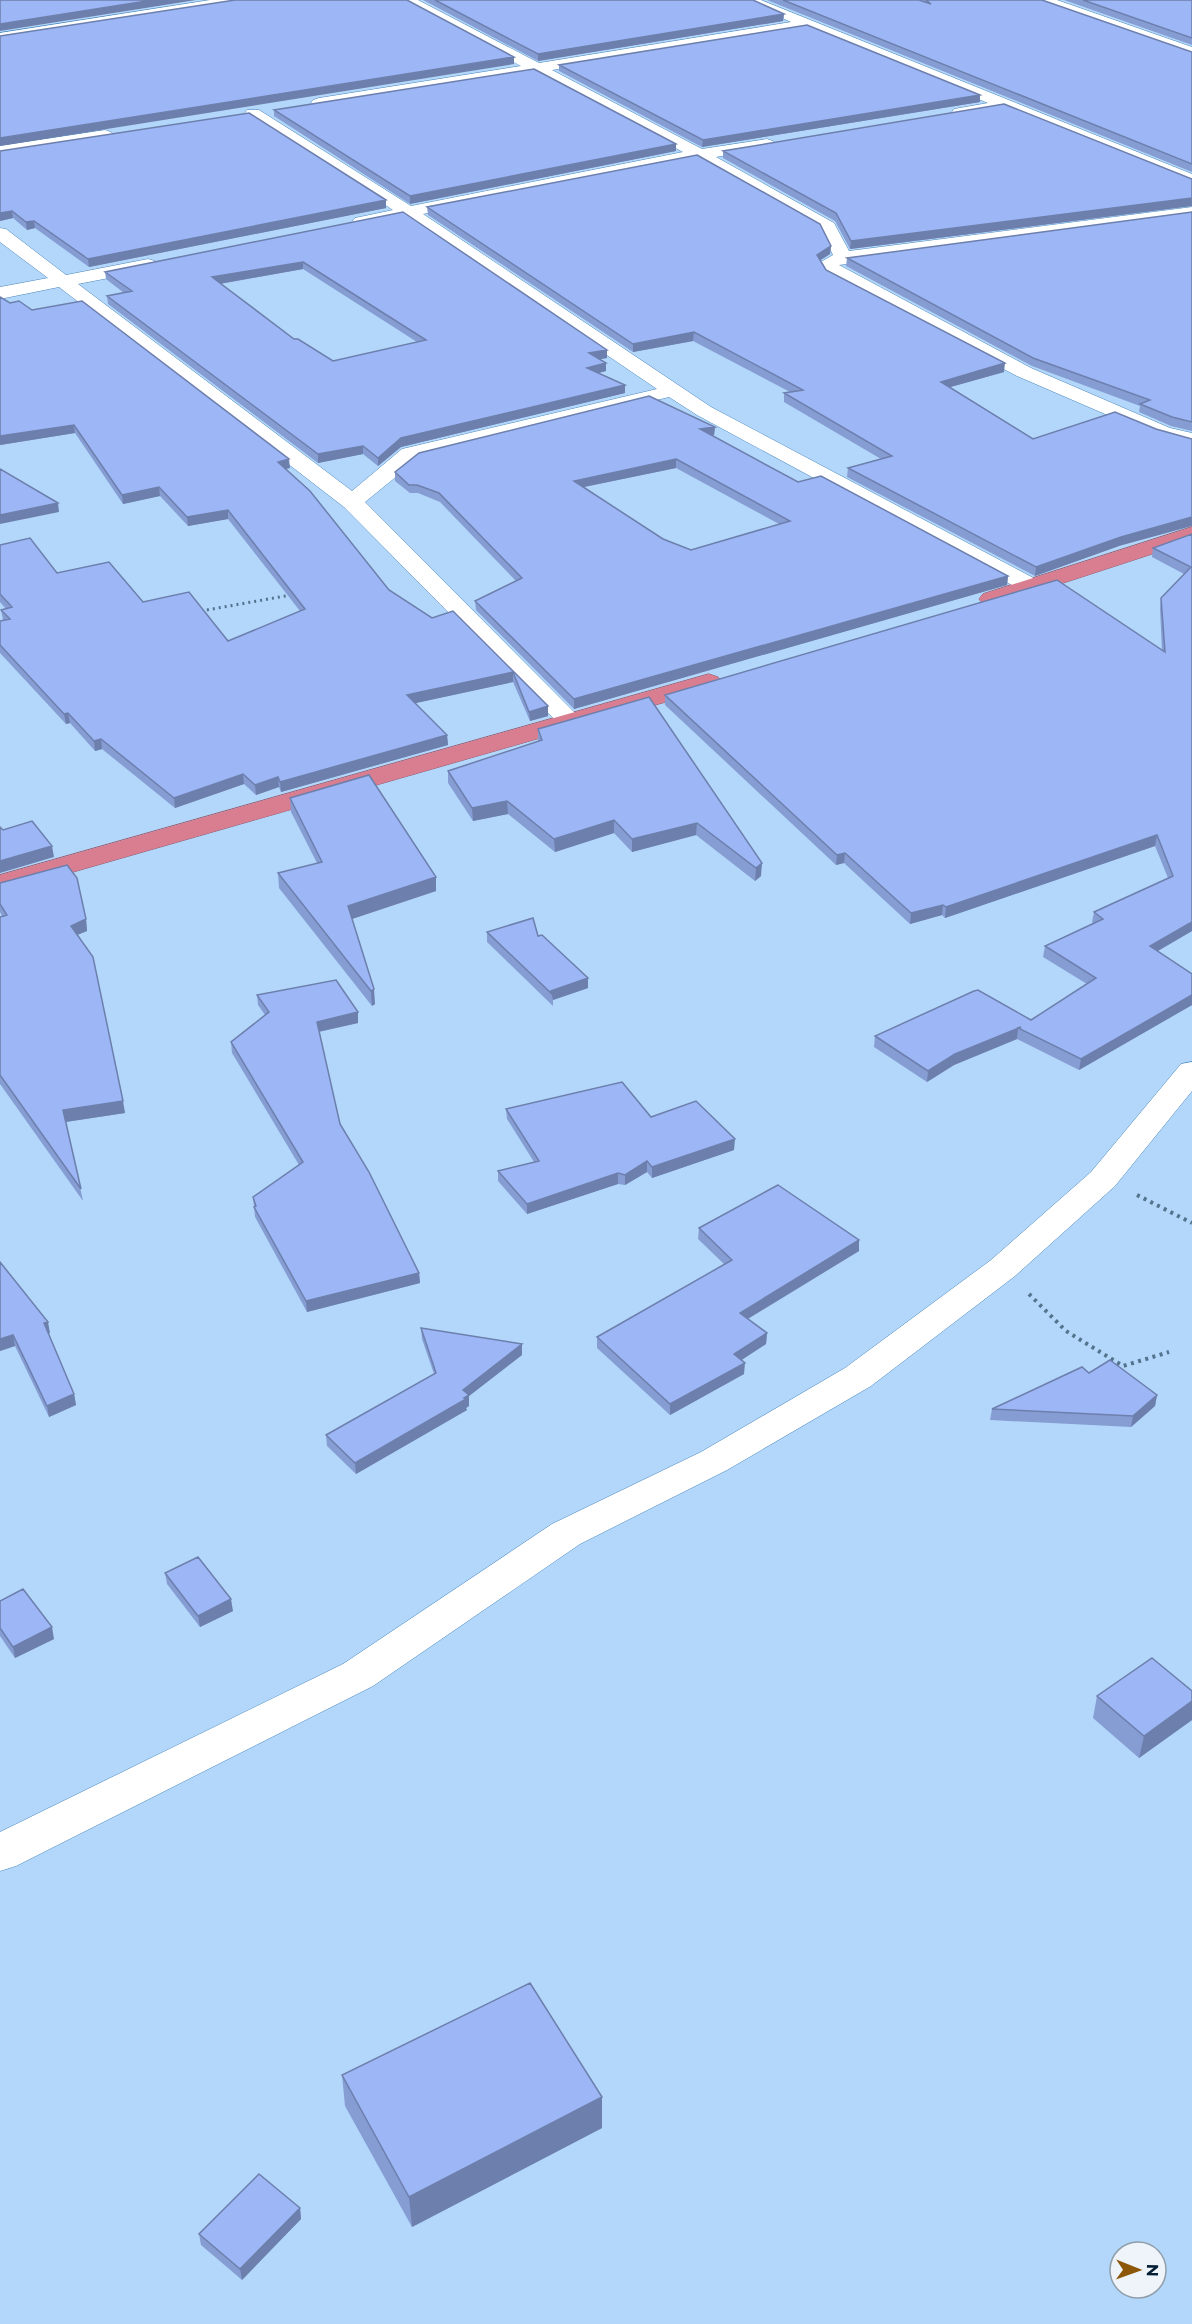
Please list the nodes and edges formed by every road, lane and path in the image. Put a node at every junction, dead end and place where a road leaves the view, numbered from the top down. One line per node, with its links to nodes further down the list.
1 (237, 0): 6 (street)
2 (407, 0): 8 (street)
3 (749, 0): 5 (street)
4 (1043, 0): 7 (street)
5 (808, 24): 8 (street); 9 (street)
6 (0, 37)
7 (1192, 52)
8 (534, 68): 10 (street); 16 (street)
9 (1008, 104): 12 (street); 17 (street)
10 (300, 106)
11 (276, 109): 19 (street)
12 (937, 116)
13 (126, 132): 15 (street)
14 (783, 141): 16 (street)
15 (0, 151)
16 (701, 155): 19 (street); 22 (street)
17 (1192, 180)
18 (1192, 212): 22 (street)
19 (408, 213): 20 (street); 26 (street)
20 (339, 226)
21 (0, 233): 24 (street)
22 (843, 257): 27 (street)
23 (166, 261): 24 (street)
24 (63, 282): 25 (street); 28 (street)
25 (0, 293)
26 (674, 390): 28 (street); 30 (street)
27 (1192, 440)
28 (352, 502): 35 (street)
29 (1192, 534): 30 (highway)
30 (1033, 587): 32 (highway)
31 (292, 594): 33 (path)
32 (965, 607)
33 (190, 612)
34 (729, 676): 35 (highway)
35 (571, 722): 36 (highway)
36 (0, 884)
37 (1192, 1071): 38 (street)
38 (1103, 1179): 39 (path); 40 (street)
39 (1192, 1223)
40 (1003, 1268): 41 (path); 42 (street)
41 (1169, 1352)
42 (0, 1853)

